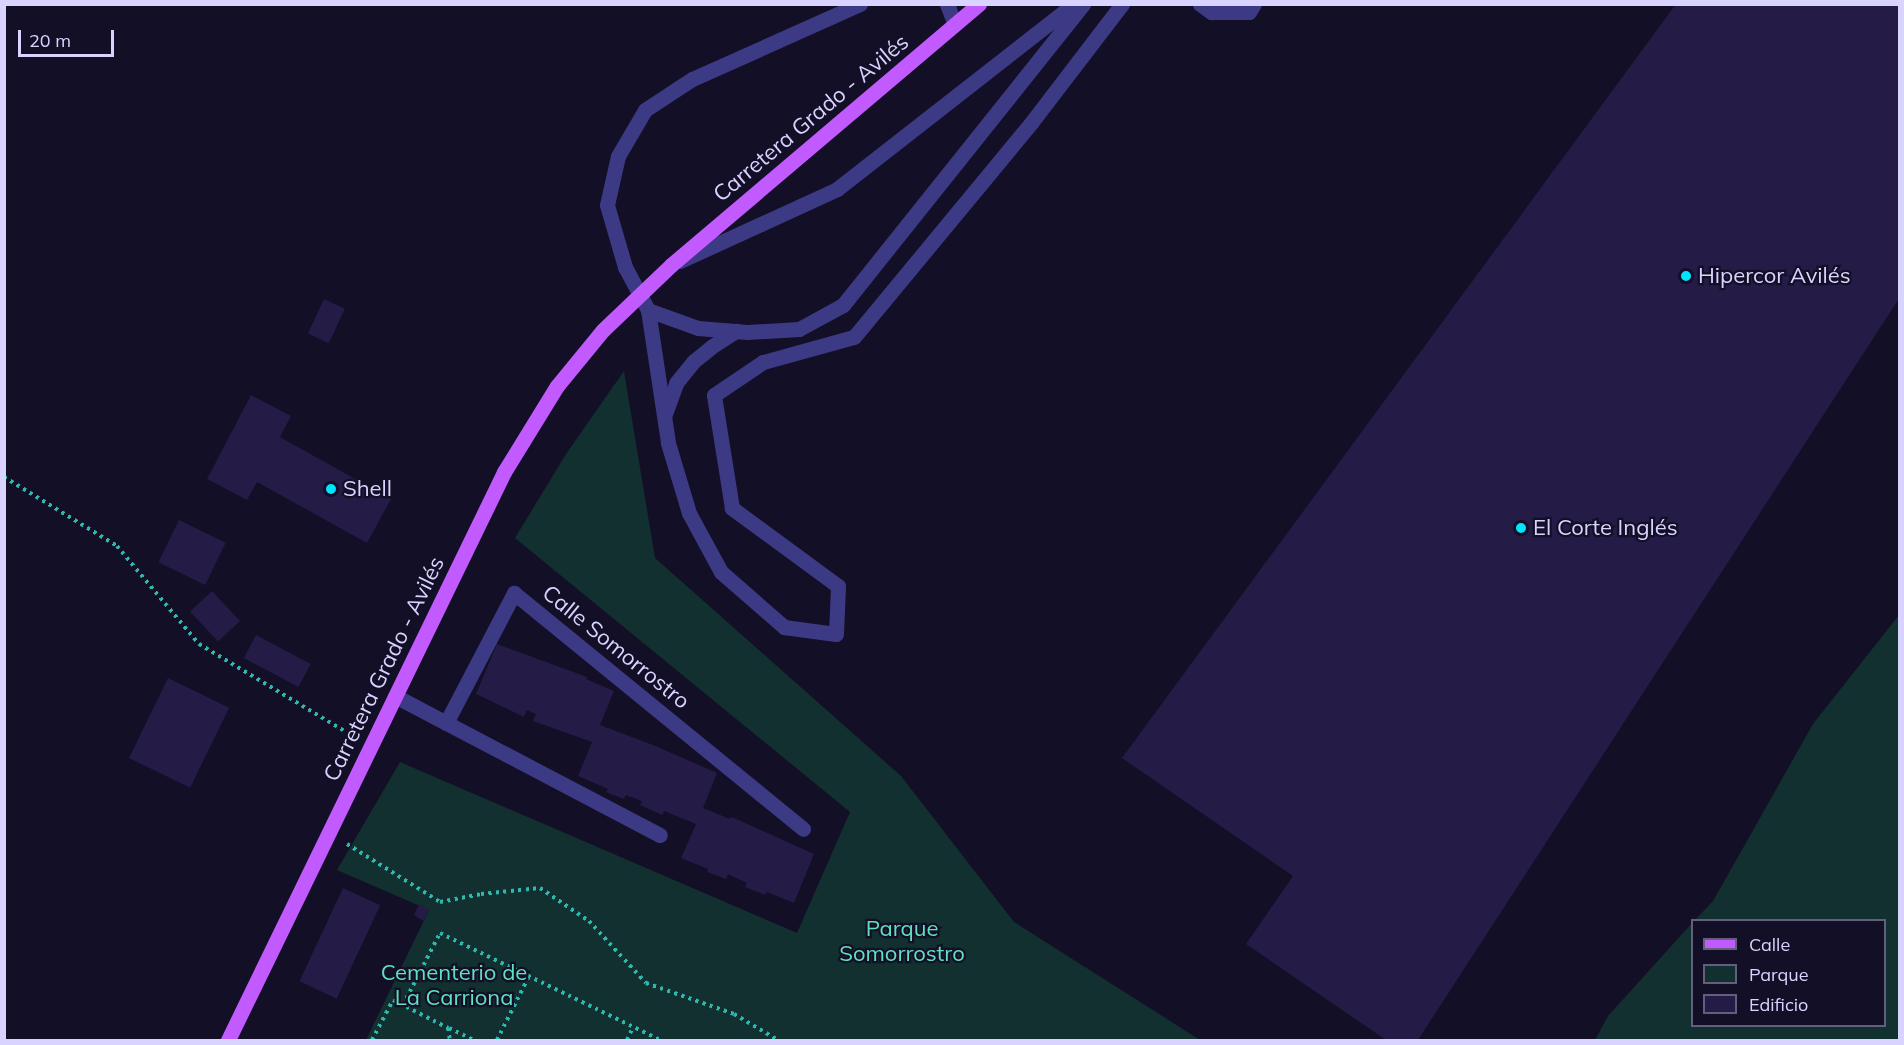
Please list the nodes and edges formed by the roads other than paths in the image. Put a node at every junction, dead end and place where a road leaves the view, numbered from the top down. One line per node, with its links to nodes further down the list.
1 (860, 4): 11 (street)
2 (947, 4): 9 (street)
3 (979, 4): 9 (main road, Carretera Grado - Avilés)
4 (1074, 4): 10 (street)
5 (1083, 4): 12 (street)
6 (1122, 4): 13 (street)
7 (1200, 4): 8 (street)
8 (1254, 4)
9 (954, 25): 10 (main road, Carretera Grado - Avilés)
10 (671, 265): 14 (main road, Carretera Grado - Avilés, bridge)
11 (648, 310): 12 (street); 13 (street)
12 (736, 331): 13 (street)
13 (664, 417)
14 (394, 696): 15 (street); 18 (main road, Carretera Grado - Avilés)
15 (446, 723): 16 (street, Calle Somorrostro); 17 (street)
16 (803, 830)
17 (660, 835)
18 (228, 1041)

